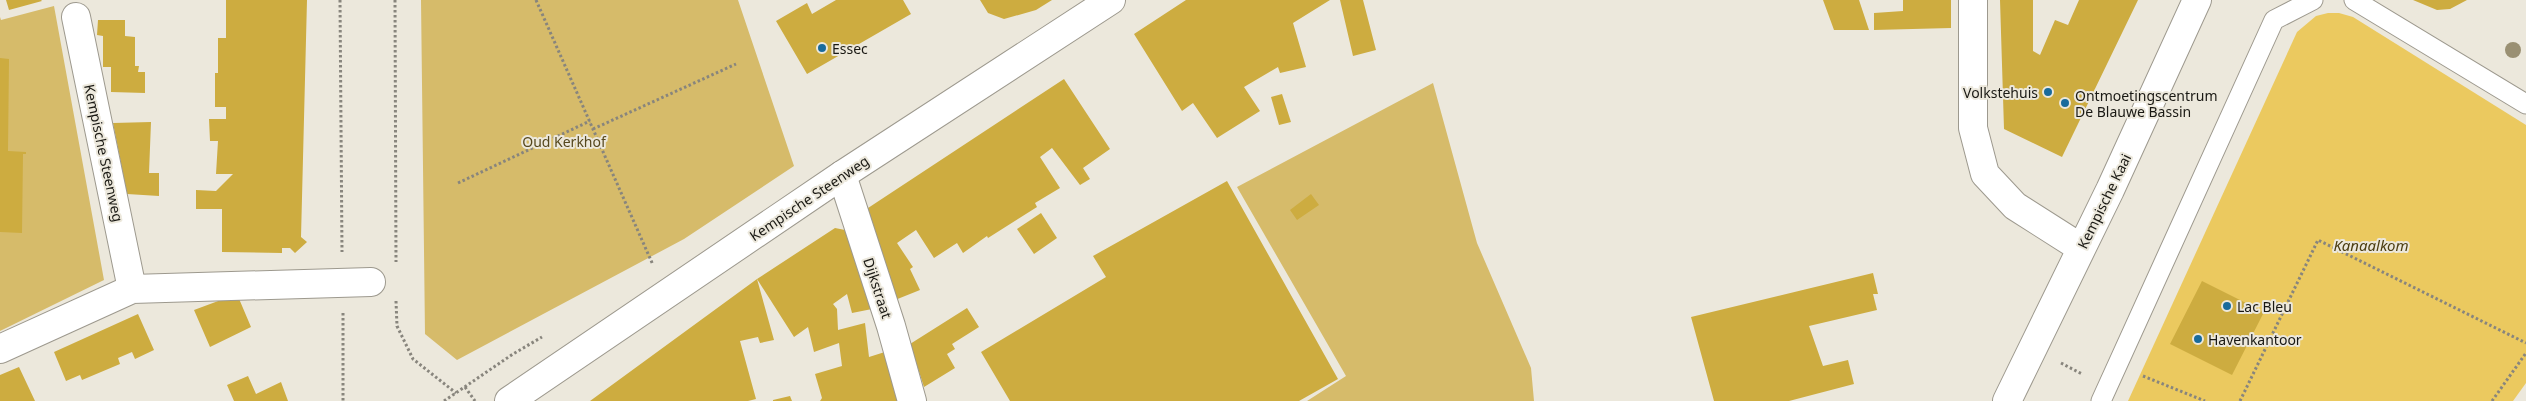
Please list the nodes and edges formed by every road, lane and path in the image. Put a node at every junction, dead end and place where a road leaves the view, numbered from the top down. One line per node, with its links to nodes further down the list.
1 (340, 0): 19 (path)
2 (396, 0): 17 (path)
3 (536, 0): 12 (path)
4 (1111, 0): 14 (street, Kempische Steenweg)
5 (1973, 0): 16 (street)
6 (2197, 0): 16 (street, Kempische Kaai)
7 (2313, 0): 30 (lane)
8 (2354, 0): 11 (lane)
9 (76, 16): 20 (street, Kempische Steenweg)
10 (736, 64): 13 (path)
11 (2526, 104)
12 (590, 121): 13 (path); 15 (path)
13 (593, 129): 22 (path)
14 (842, 175): 22 (street, Kempische Steenweg); 34 (street, Dijkstraat)
15 (458, 183)
16 (2081, 248): 24 (street, Kempische Kaai)
17 (396, 266)
18 (371, 282): 19 (street)
19 (342, 283): 20 (street); 31 (path)
20 (132, 289): 25 (street)
21 (396, 296): 29 (path)
22 (666, 296): 33 (street, Kempische Steenweg)
23 (2526, 343): 37 (path)
24 (2032, 348): 30 (path); 35 (street, Kempische Kaai)
25 (0, 349)
26 (2526, 353): 38 (path)
27 (2140, 375): 36 (path)
28 (465, 387): 32 (path)
29 (456, 393)
30 (2104, 394)
31 (344, 401)
32 (475, 401)
33 (509, 401)
34 (912, 401)
35 (2007, 401)
36 (2205, 401)
37 (2240, 401)
38 (2492, 401)

